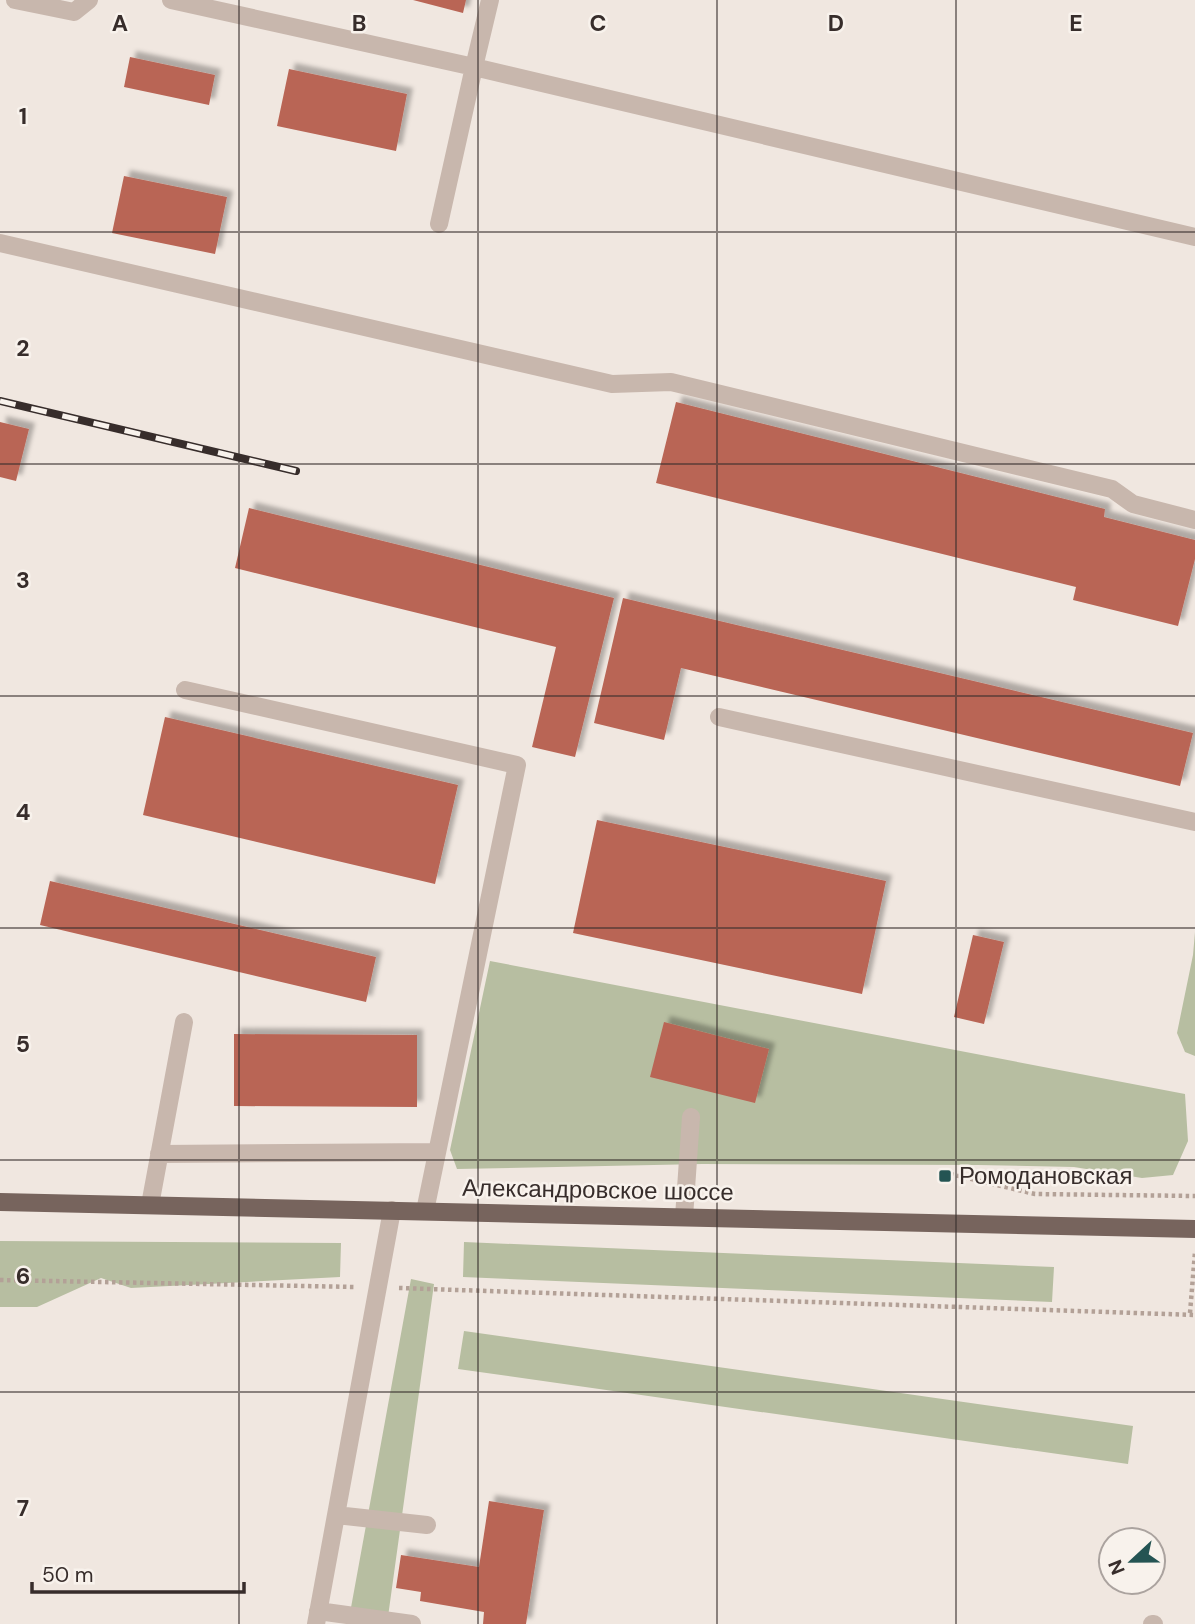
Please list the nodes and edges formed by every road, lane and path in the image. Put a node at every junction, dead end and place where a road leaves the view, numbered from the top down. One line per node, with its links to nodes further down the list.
1 (15, 0): 2 (lane)
2 (89, 0)
3 (171, 0): 5 (lane)
4 (491, 0): 5 (lane)
5 (474, 67): 6 (lane); 7 (lane)
6 (439, 224)
7 (1195, 237)
8 (0, 243): 9 (lane)
9 (1195, 520)
10 (185, 690): 15 (lane)
11 (719, 717): 12 (lane)
12 (1195, 822)
13 (184, 1022): 16 (lane)
14 (691, 1116): 23 (lane)
15 (437, 1152): 16 (lane); 22 (lane)
16 (159, 1154): 20 (lane)
17 (950, 1174): 18 (path)
18 (1195, 1196)
19 (0, 1202): 20 (main road, Александровское шоссе)
20 (150, 1205): 21 (main road, Александровское шоссе)
21 (392, 1210): 22 (main road, Александровское шоссе); 27 (lane)
22 (425, 1211): 23 (main road, Александровское шоссе)
23 (684, 1217): 24 (main road, Александровское шоссе)
24 (1195, 1228)
25 (1195, 1247): 28 (path)
26 (0, 1280): 27 (path)
27 (378, 1288): 28 (path); 29 (lane)
28 (1192, 1314)
29 (336, 1515): 30 (lane); 31 (lane)
30 (427, 1525)
31 (317, 1618): 32 (lane)
32 (412, 1624)

